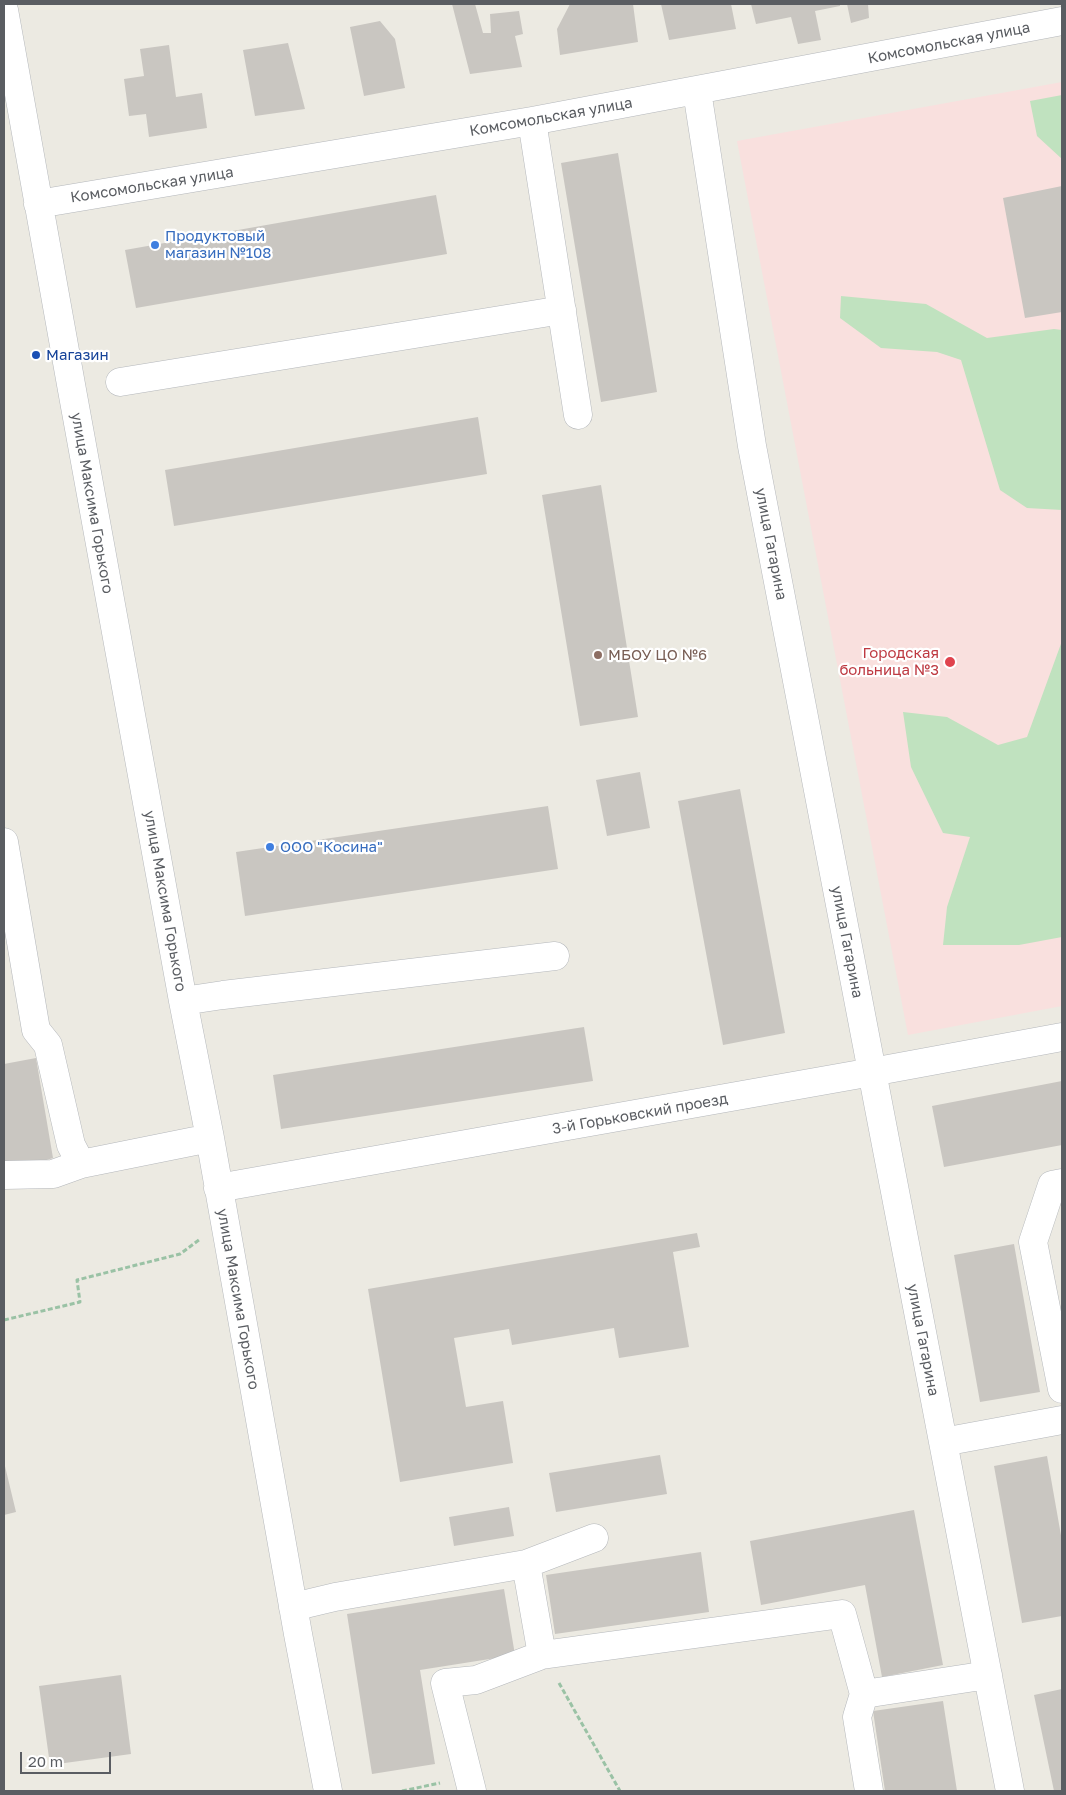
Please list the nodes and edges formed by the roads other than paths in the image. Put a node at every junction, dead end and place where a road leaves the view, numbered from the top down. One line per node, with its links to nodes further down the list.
1 (4, 10): 5 (street, улица Максима Горького)
2 (1062, 21): 3 (street, Комсомольская улица)
3 (696, 91): 4 (street, Комсомольская улица); 13 (street, улица Гагарина)
4 (532, 121): 5 (street, Комсомольская улица); 6 (street)
5 (38, 204): 11 (street, улица Максима Горького)
6 (562, 310): 7 (street); 8 (street)
7 (120, 382)
8 (578, 415)
9 (4, 842): 15 (street)
10 (555, 956): 11 (street)
11 (183, 1001): 14 (street, улица Максима Горького)
12 (1062, 1037): 13 (street, 3-й Горьковский проезд)
13 (872, 1072): 18 (street, 3-й Горьковский проезд); 21 (street, улица Гагарина)
14 (210, 1138): 15 (street); 18 (street, улица Максима Горького)
15 (81, 1164): 16 (street)
16 (4, 1175)
17 (1062, 1183): 19 (street)
18 (218, 1188): 24 (street, улица Максима Горького)
19 (1062, 1389)
20 (1062, 1420): 21 (street)
21 (943, 1442): 26 (street, улица Гагарина)
22 (594, 1538): 23 (street)
23 (526, 1564): 24 (street); 25 (street)
24 (293, 1607): 29 (street, улица Максима Горького)
25 (542, 1655): 27 (street); 28 (street)
26 (988, 1675): 27 (street); 31 (street, улица Гагарина)
27 (864, 1694): 30 (street)
28 (470, 1784)
29 (328, 1791)
30 (869, 1791)
31 (1010, 1791)

